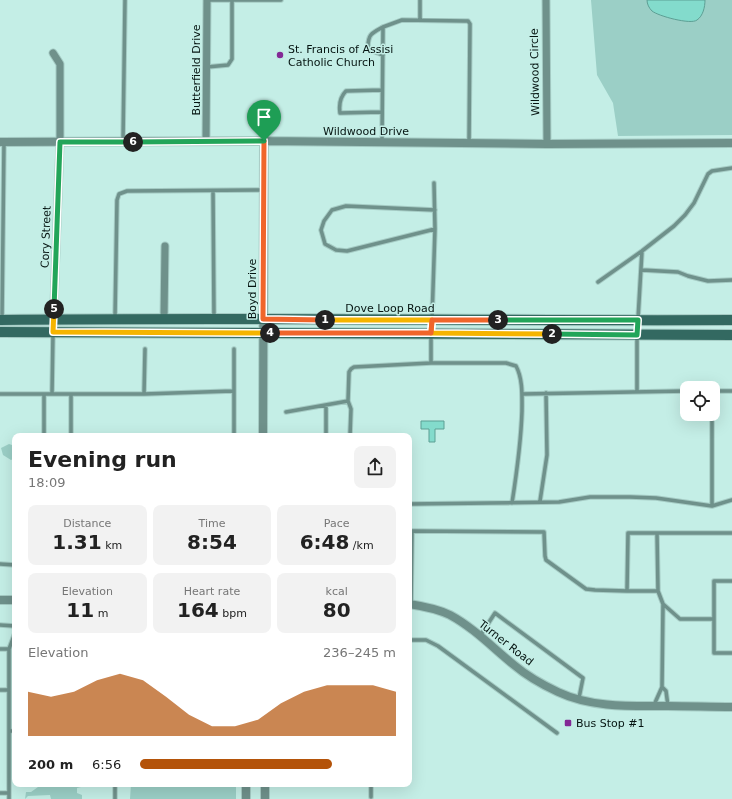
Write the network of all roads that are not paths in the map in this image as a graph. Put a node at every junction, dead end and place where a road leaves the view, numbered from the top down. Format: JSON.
{"nodes":[{"id":1,"x":125,"y":0,"type":"edge"},
{"id":2,"x":207,"y":0,"type":"edge"},
{"id":3,"x":232,"y":0,"type":"edge"},
{"id":4,"x":273,"y":0,"type":"edge"},
{"id":5,"x":281,"y":0,"type":"edge"},
{"id":6,"x":420,"y":0,"type":"edge"},
{"id":7,"x":546,"y":0,"type":"edge"},
{"id":8,"x":420,"y":20,"type":"junction"},
{"id":9,"x":383,"y":26,"type":"junction"},
{"id":10,"x":53,"y":53,"type":"dead end"},
{"id":11,"x":383,"y":55,"type":"junction"},
{"id":12,"x":206,"y":67,"type":"junction"},
{"id":13,"x":382,"y":90,"type":"junction"},
{"id":14,"x":382,"y":112,"type":"junction"},
{"id":15,"x":206,"y":141,"type":"junction"},
{"id":16,"x":264,"y":141,"type":"junction"},
{"id":17,"x":2,"y":142,"type":"edge"},
{"id":18,"x":60,"y":142,"type":"junction"},
{"id":19,"x":123,"y":142,"type":"junction"},
{"id":20,"x":382,"y":143,"type":"junction"},
{"id":21,"x":469,"y":143,"type":"junction"},
{"id":22,"x":732,"y":143,"type":"edge"},
{"id":23,"x":547,"y":144,"type":"junction"},
{"id":24,"x":732,"y":168,"type":"edge"},
{"id":25,"x":434,"y":183,"type":"dead end"},
{"id":26,"x":263,"y":190,"type":"junction"},
{"id":27,"x":214,"y":191,"type":"junction"},
{"id":28,"x":435,"y":210,"type":"junction"},
{"id":29,"x":435,"y":229,"type":"junction"},
{"id":30,"x":165,"y":246,"type":"dead end"},
{"id":31,"x":642,"y":251,"type":"junction"},
{"id":32,"x":642,"y":270,"type":"junction"},
{"id":33,"x":732,"y":280,"type":"edge"},
{"id":34,"x":598,"y":282,"type":"dead end"},
{"id":35,"x":214,"y":318,"type":"junction"},
{"id":36,"x":115,"y":319,"type":"junction"},
{"id":37,"x":164,"y":319,"type":"junction"},
{"id":38,"x":263,"y":319,"type":"junction"},
{"id":39,"x":1,"y":320,"type":"edge"},
{"id":40,"x":54,"y":320,"type":"junction"},
{"id":41,"x":432,"y":320,"type":"junction"},
{"id":42,"x":638,"y":320,"type":"junction"},
{"id":43,"x":732,"y":320,"type":"edge"},
{"id":44,"x":0,"y":332,"type":"edge"},
{"id":45,"x":53,"y":332,"type":"junction"},
{"id":46,"x":264,"y":333,"type":"junction"},
{"id":47,"x":431,"y":333,"type":"junction"},
{"id":48,"x":637,"y":335,"type":"junction"},
{"id":49,"x":732,"y":335,"type":"edge"},
{"id":50,"x":145,"y":349,"type":"dead end"},
{"id":51,"x":234,"y":349,"type":"dead end"},
{"id":52,"x":431,"y":363,"type":"junction"},
{"id":53,"x":233,"y":391,"type":"junction"},
{"id":54,"x":637,"y":391,"type":"junction"},
{"id":55,"x":680,"y":391,"type":"edge"},
{"id":56,"x":720,"y":391,"type":"edge"},
{"id":57,"x":732,"y":391,"type":"edge"},
{"id":58,"x":546,"y":393,"type":"junction"},
{"id":59,"x":0,"y":394,"type":"edge"},
{"id":60,"x":44,"y":394,"type":"junction"},
{"id":61,"x":52,"y":394,"type":"junction"},
{"id":62,"x":71,"y":394,"type":"junction"},
{"id":63,"x":144,"y":394,"type":"junction"},
{"id":64,"x":522,"y":394,"type":"junction"},
{"id":65,"x":348,"y":401,"type":"junction"},
{"id":66,"x":326,"y":405,"type":"junction"},
{"id":67,"x":286,"y":412,"type":"dead end"},
{"id":68,"x":712,"y":421,"type":"edge"},
{"id":69,"x":44,"y":433,"type":"edge"},
{"id":70,"x":71,"y":433,"type":"edge"},
{"id":71,"x":234,"y":433,"type":"edge"},
{"id":72,"x":263,"y":433,"type":"edge"},
{"id":73,"x":326,"y":433,"type":"edge"},
{"id":74,"x":350,"y":433,"type":"edge"},
{"id":75,"x":732,"y":500,"type":"edge"},
{"id":76,"x":540,"y":501,"type":"junction"},
{"id":77,"x":512,"y":503,"type":"junction"},
{"id":78,"x":412,"y":504,"type":"edge"},
{"id":79,"x":712,"y":506,"type":"junction"},
{"id":80,"x":412,"y":531,"type":"edge"},
{"id":81,"x":657,"y":533,"type":"junction"},
{"id":82,"x":732,"y":533,"type":"edge"},
{"id":83,"x":0,"y":564,"type":"edge"},
{"id":84,"x":12,"y":565,"type":"edge"},
{"id":85,"x":732,"y":581,"type":"edge"},
{"id":86,"x":627,"y":591,"type":"junction"},
{"id":87,"x":658,"y":591,"type":"junction"},
{"id":88,"x":0,"y":600,"type":"edge"},
{"id":89,"x":12,"y":600,"type":"edge"},
{"id":90,"x":412,"y":604,"type":"edge"},
{"id":91,"x":663,"y":604,"type":"junction"},
{"id":92,"x":713,"y":619,"type":"junction"},
{"id":93,"x":0,"y":626,"type":"edge"},
{"id":94,"x":12,"y":626,"type":"edge"},
{"id":95,"x":480,"y":636,"type":"junction"},
{"id":96,"x":412,"y":640,"type":"edge"},
{"id":97,"x":12,"y":641,"type":"edge"},
{"id":98,"x":0,"y":649,"type":"edge"},
{"id":99,"x":9,"y":649,"type":"junction"},
{"id":100,"x":732,"y":653,"type":"edge"},
{"id":101,"x":662,"y":687,"type":"junction"},
{"id":102,"x":0,"y":690,"type":"edge"},
{"id":103,"x":9,"y":690,"type":"junction"},
{"id":104,"x":579,"y":699,"type":"junction"},
{"id":105,"x":653,"y":706,"type":"junction"},
{"id":106,"x":668,"y":706,"type":"junction"},
{"id":107,"x":732,"y":707,"type":"edge"},
{"id":108,"x":9,"y":732,"type":"joint"},
{"id":109,"x":557,"y":733,"type":"dead end"},
{"id":110,"x":115,"y":787,"type":"edge"},
{"id":111,"x":246,"y":787,"type":"edge"},
{"id":112,"x":265,"y":787,"type":"edge"},
{"id":113,"x":371,"y":787,"type":"edge"},
{"id":114,"x":0,"y":793,"type":"edge"},
{"id":115,"x":9,"y":793,"type":"junction"},
{"id":116,"x":371,"y":797,"type":"dead end"},
{"id":117,"x":9,"y":799,"type":"edge"},
{"id":118,"x":115,"y":799,"type":"edge"},
{"id":119,"x":246,"y":799,"type":"edge"},
{"id":120,"x":265,"y":799,"type":"edge"}],
"edges":[{"from":1,"to":19,"type":"lane"},
{"from":2,"to":3,"type":"lane"},
{"from":2,"to":12,"type":"street","name":"Butterfield Drive"},
{"from":3,"to":4,"type":"lane"},
{"from":3,"to":12,"type":"lane"},
{"from":4,"to":5,"type":"lane"},
{"from":6,"to":8,"type":"lane"},
{"from":7,"to":23,"type":"street","name":"Wildwood Circle"},
{"from":8,"to":9,"type":"lane"},
{"from":8,"to":21,"type":"lane"},
{"from":9,"to":11,"type":"lane"},
{"from":9,"to":11,"type":"lane"},
{"from":10,"to":18,"type":"street","name":"Cory Street"},
{"from":11,"to":13,"type":"lane"},
{"from":12,"to":15,"type":"street","name":"Butterfield Drive"},
{"from":13,"to":14,"type":"lane"},
{"from":13,"to":14,"type":"lane"},
{"from":14,"to":20,"type":"lane"},
{"from":15,"to":16,"type":"street","name":"Wildwood Drive"},
{"from":15,"to":19,"type":"street","name":"Wildwood Drive"},
{"from":16,"to":20,"type":"street","name":"Wildwood Drive"},
{"from":16,"to":26,"type":"street","name":"Boyd Drive"},
{"from":17,"to":18,"type":"street","name":"Wildwood Drive"},
{"from":17,"to":39,"type":"lane"},
{"from":18,"to":19,"type":"street","name":"Wildwood Drive"},
{"from":18,"to":40,"type":"street","name":"Cory Street"},
{"from":20,"to":21,"type":"street","name":"Wildwood Drive"},
{"from":21,"to":23,"type":"street","name":"Wildwood Drive"},
{"from":22,"to":23,"type":"street","name":"Wildwood Drive"},
{"from":24,"to":31,"type":"lane"},
{"from":25,"to":28,"type":"lane"},
{"from":26,"to":27,"type":"lane"},
{"from":26,"to":38,"type":"street","name":"Boyd Drive"},
{"from":27,"to":35,"type":"lane"},
{"from":27,"to":36,"type":"lane"},
{"from":28,"to":29,"type":"lane"},
{"from":28,"to":29,"type":"lane"},
{"from":29,"to":41,"type":"lane"},
{"from":30,"to":37,"type":"street"},
{"from":31,"to":32,"type":"lane"},
{"from":31,"to":34,"type":"lane"},
{"from":32,"to":33,"type":"lane"},
{"from":32,"to":42,"type":"lane"},
{"from":35,"to":37,"type":"main road","name":"Dove Loop Road"},
{"from":35,"to":38,"type":"main road","name":"Dove Loop Road"},
{"from":36,"to":37,"type":"main road","name":"Dove Loop Road"},
{"from":36,"to":40,"type":"main road","name":"Dove Loop Road"},
{"from":38,"to":41,"type":"main road","name":"Dove Loop Road"},
{"from":38,"to":46,"type":"street","name":"Boyd Drive"},
{"from":39,"to":40,"type":"main road","name":"Dove Loop Road"},
{"from":40,"to":45,"type":"street","name":"Cory Street"},
{"from":41,"to":42,"type":"main road","name":"Dove Loop Road"},
{"from":41,"to":47,"type":"main road"},
{"from":42,"to":43,"type":"main road","name":"Dove Loop Road"},
{"from":42,"to":48,"type":"main road"},
{"from":44,"to":45,"type":"main road"},
{"from":45,"to":46,"type":"main road"},
{"from":45,"to":61,"type":"lane"},
{"from":46,"to":47,"type":"main road"},
{"from":46,"to":72,"type":"street","name":"Boyd Drive"},
{"from":47,"to":48,"type":"main road"},
{"from":47,"to":52,"type":"lane"},
{"from":48,"to":49,"type":"main road"},
{"from":48,"to":54,"type":"lane"},
{"from":50,"to":63,"type":"lane"},
{"from":51,"to":53,"type":"lane"},
{"from":52,"to":64,"type":"lane"},
{"from":52,"to":65,"type":"lane"},
{"from":53,"to":63,"type":"lane"},
{"from":53,"to":71,"type":"lane"},
{"from":54,"to":55,"type":"lane"},
{"from":54,"to":58,"type":"lane"},
{"from":56,"to":57,"type":"lane"},
{"from":58,"to":64,"type":"lane"},
{"from":58,"to":76,"type":"lane"},
{"from":59,"to":60,"type":"lane"},
{"from":60,"to":61,"type":"lane"},
{"from":60,"to":69,"type":"lane"},
{"from":61,"to":62,"type":"lane"},
{"from":62,"to":63,"type":"lane"},
{"from":62,"to":70,"type":"lane"},
{"from":64,"to":77,"type":"lane"},
{"from":65,"to":66,"type":"lane"},
{"from":65,"to":74,"type":"lane"},
{"from":66,"to":67,"type":"lane"},
{"from":66,"to":73,"type":"lane"},
{"from":68,"to":79,"type":"lane"},
{"from":75,"to":79,"type":"lane"},
{"from":76,"to":77,"type":"lane"},
{"from":76,"to":79,"type":"lane"},
{"from":77,"to":78,"type":"lane"},
{"from":80,"to":86,"type":"lane"},
{"from":81,"to":82,"type":"lane"},
{"from":81,"to":86,"type":"lane"},
{"from":81,"to":87,"type":"lane"},
{"from":83,"to":84,"type":"lane"},
{"from":85,"to":92,"type":"lane"},
{"from":86,"to":87,"type":"lane"},
{"from":87,"to":91,"type":"lane"},
{"from":88,"to":89,"type":"street"},
{"from":90,"to":95,"type":"street","name":"Turner Road"},
{"from":91,"to":92,"type":"lane"},
{"from":91,"to":101,"type":"lane"},
{"from":92,"to":100,"type":"lane"},
{"from":93,"to":94,"type":"lane"},
{"from":95,"to":104,"type":"street","name":"Turner Road"},
{"from":95,"to":104,"type":"lane"},
{"from":96,"to":109,"type":"lane"},
{"from":97,"to":99,"type":"lane"},
{"from":98,"to":99,"type":"lane"},
{"from":99,"to":103,"type":"lane"},
{"from":101,"to":105,"type":"lane"},
{"from":101,"to":106,"type":"lane"},
{"from":102,"to":103,"type":"lane"},
{"from":103,"to":108,"type":"lane"},
{"from":104,"to":105,"type":"street","name":"Turner Road"},
{"from":105,"to":106,"type":"street","name":"Turner Road"},
{"from":106,"to":107,"type":"street","name":"Turner Road"},
{"from":108,"to":115,"type":"lane"},
{"from":110,"to":118,"type":"lane"},
{"from":111,"to":119,"type":"street"},
{"from":112,"to":120,"type":"street"},
{"from":113,"to":116,"type":"lane"},
{"from":114,"to":115,"type":"lane"},
{"from":115,"to":117,"type":"lane"}]}
